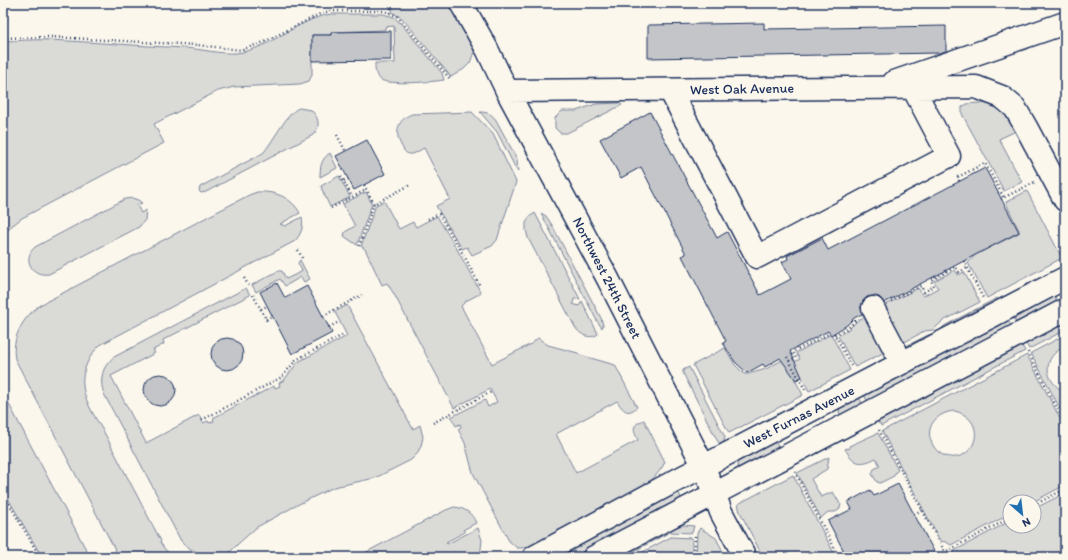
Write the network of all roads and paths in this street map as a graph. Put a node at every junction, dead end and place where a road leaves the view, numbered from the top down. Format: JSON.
{"nodes":[{"id":1,"x":392,"y":3,"type":"edge"},
{"id":2,"x":461,"y":3,"type":"edge"},
{"id":3,"x":390,"y":13,"type":"junction"},
{"id":4,"x":1065,"y":23,"type":"edge"},
{"id":5,"x":3,"y":38,"type":"edge"},
{"id":6,"x":450,"y":79,"type":"dead end"},
{"id":7,"x":878,"y":88,"type":"junction"},
{"id":8,"x":913,"y":88,"type":"junction"},
{"id":9,"x":670,"y":90,"type":"junction"},
{"id":10,"x":508,"y":91,"type":"junction"},
{"id":11,"x":337,"y":135,"type":"dead end"},
{"id":12,"x":346,"y":152,"type":"dead end"},
{"id":13,"x":340,"y":176,"type":"dead end"},
{"id":14,"x":348,"y":179,"type":"dead end"},
{"id":15,"x":344,"y":181,"type":"junction"},
{"id":16,"x":960,"y":181,"type":"dead end"},
{"id":17,"x":364,"y":185,"type":"dead end"},
{"id":18,"x":410,"y":185,"type":"dead end"},
{"id":19,"x":1029,"y":185,"type":"dead end"},
{"id":20,"x":366,"y":190,"type":"junction"},
{"id":21,"x":352,"y":197,"type":"junction"},
{"id":22,"x":1065,"y":200,"type":"edge"},
{"id":23,"x":374,"y":204,"type":"junction"},
{"id":24,"x":331,"y":208,"type":"dead end"},
{"id":25,"x":428,"y":219,"type":"dead end"},
{"id":26,"x":359,"y":246,"type":"dead end"},
{"id":27,"x":298,"y":250,"type":"dead end"},
{"id":28,"x":302,"y":258,"type":"dead end"},
{"id":29,"x":964,"y":261,"type":"dead end"},
{"id":30,"x":967,"y":268,"type":"junction"},
{"id":31,"x":244,"y":278,"type":"dead end"},
{"id":32,"x":1065,"y":278,"type":"edge"},
{"id":33,"x":249,"y":286,"type":"dead end"},
{"id":34,"x":480,"y":286,"type":"dead end"},
{"id":35,"x":254,"y":295,"type":"dead end"},
{"id":36,"x":362,"y":295,"type":"dead end"},
{"id":37,"x":985,"y":302,"type":"dead end"},
{"id":38,"x":267,"y":306,"type":"dead end"},
{"id":39,"x":261,"y":309,"type":"junction"},
{"id":40,"x":874,"y":309,"type":"junction"},
{"id":41,"x":1065,"y":310,"type":"edge"},
{"id":42,"x":272,"y":316,"type":"dead end"},
{"id":43,"x":323,"y":316,"type":"dead end"},
{"id":44,"x":337,"y":323,"type":"dead end"},
{"id":45,"x":329,"y":327,"type":"dead end"},
{"id":46,"x":830,"y":333,"type":"dead end"},
{"id":47,"x":343,"y":335,"type":"dead end"},
{"id":48,"x":1028,"y":352,"type":"dead end"},
{"id":49,"x":787,"y":357,"type":"dead end"},
{"id":50,"x":789,"y":361,"type":"junction"},
{"id":51,"x":902,"y":363,"type":"junction"},
{"id":52,"x":854,"y":371,"type":"dead end"},
{"id":53,"x":491,"y":392,"type":"dead end"},
{"id":54,"x":812,"y":402,"type":"junction"},
{"id":55,"x":202,"y":420,"type":"dead end"},
{"id":56,"x":1065,"y":422,"type":"edge"},
{"id":57,"x":433,"y":423,"type":"dead end"},
{"id":58,"x":879,"y":430,"type":"dead end"},
{"id":59,"x":829,"y":434,"type":"junction"},
{"id":60,"x":704,"y":466,"type":"junction"},
{"id":61,"x":794,"y":472,"type":"dead end"},
{"id":62,"x":1065,"y":489,"type":"edge"},
{"id":63,"x":3,"y":493,"type":"edge"},
{"id":64,"x":714,"y":494,"type":"junction"},
{"id":65,"x":1042,"y":501,"type":"edge"},
{"id":66,"x":922,"y":510,"type":"junction"},
{"id":67,"x":914,"y":514,"type":"dead end"},
{"id":68,"x":1002,"y":522,"type":"edge"},
{"id":69,"x":695,"y":536,"type":"dead end"},
{"id":70,"x":844,"y":552,"type":"dead end"},
{"id":71,"x":945,"y":552,"type":"junction"},
{"id":72,"x":839,"y":556,"type":"edge"},
{"id":73,"x":40,"y":557,"type":"edge"},
{"id":74,"x":534,"y":557,"type":"edge"},
{"id":75,"x":594,"y":557,"type":"edge"},
{"id":76,"x":694,"y":557,"type":"edge"},
{"id":77,"x":745,"y":557,"type":"edge"},
{"id":78,"x":947,"y":557,"type":"edge"}],
"edges":[{"from":1,"to":3,"type":"path"},
{"from":2,"to":10,"type":"lane","name":"Northwest 24th Street"},
{"from":3,"to":5,"type":"path"},
{"from":3,"to":6,"type":"path"},
{"from":4,"to":7,"type":"lane"},
{"from":7,"to":8,"type":"lane","name":"West Oak Avenue"},
{"from":7,"to":9,"type":"lane","name":"West Oak Avenue"},
{"from":8,"to":9,"type":"lane"},
{"from":8,"to":22,"type":"lane","name":"West Oak Avenue"},
{"from":9,"to":10,"type":"lane","name":"West Oak Avenue"},
{"from":10,"to":60,"type":"lane","name":"Northwest 24th Street"},
{"from":11,"to":12,"type":"path"},
{"from":13,"to":15,"type":"path"},
{"from":14,"to":15,"type":"path"},
{"from":15,"to":21,"type":"path"},
{"from":16,"to":19,"type":"path"},
{"from":17,"to":20,"type":"path"},
{"from":18,"to":23,"type":"path"},
{"from":20,"to":21,"type":"path"},
{"from":20,"to":23,"type":"path"},
{"from":21,"to":24,"type":"path"},
{"from":23,"to":26,"type":"path"},
{"from":25,"to":34,"type":"path"},
{"from":27,"to":28,"type":"path"},
{"from":29,"to":30,"type":"path"},
{"from":30,"to":37,"type":"path"},
{"from":30,"to":40,"type":"path"},
{"from":31,"to":33,"type":"path"},
{"from":32,"to":51,"type":"lane","name":"West Furnas Avenue"},
{"from":35,"to":39,"type":"path"},
{"from":36,"to":43,"type":"path"},
{"from":38,"to":39,"type":"path"},
{"from":39,"to":42,"type":"path"},
{"from":40,"to":51,"type":"lane"},
{"from":40,"to":52,"type":"path"},
{"from":41,"to":59,"type":"lane","name":"West Furnas Avenue"},
{"from":44,"to":45,"type":"path"},
{"from":46,"to":50,"type":"path"},
{"from":47,"to":55,"type":"path"},
{"from":48,"to":56,"type":"path"},
{"from":49,"to":50,"type":"path"},
{"from":50,"to":54,"type":"path"},
{"from":51,"to":54,"type":"lane","name":"West Furnas Avenue"},
{"from":53,"to":57,"type":"path"},
{"from":54,"to":59,"type":"lane"},
{"from":54,"to":60,"type":"lane","name":"West Furnas Avenue"},
{"from":58,"to":66,"type":"path"},
{"from":59,"to":64,"type":"lane","name":"West Furnas Avenue"},
{"from":60,"to":64,"type":"lane","name":"Northwest 24th Street"},
{"from":60,"to":74,"type":"lane","name":"West Furnas Avenue"},
{"from":61,"to":72,"type":"path"},
{"from":62,"to":65,"type":"path"},
{"from":63,"to":73,"type":"path"},
{"from":64,"to":75,"type":"lane","name":"West Furnas Avenue"},
{"from":64,"to":77,"type":"lane","name":"Northwest 24th Street"},
{"from":66,"to":67,"type":"path"},
{"from":66,"to":71,"type":"path"},
{"from":68,"to":71,"type":"path"},
{"from":69,"to":76,"type":"path"},
{"from":70,"to":72,"type":"path"},
{"from":71,"to":78,"type":"path"}]}
